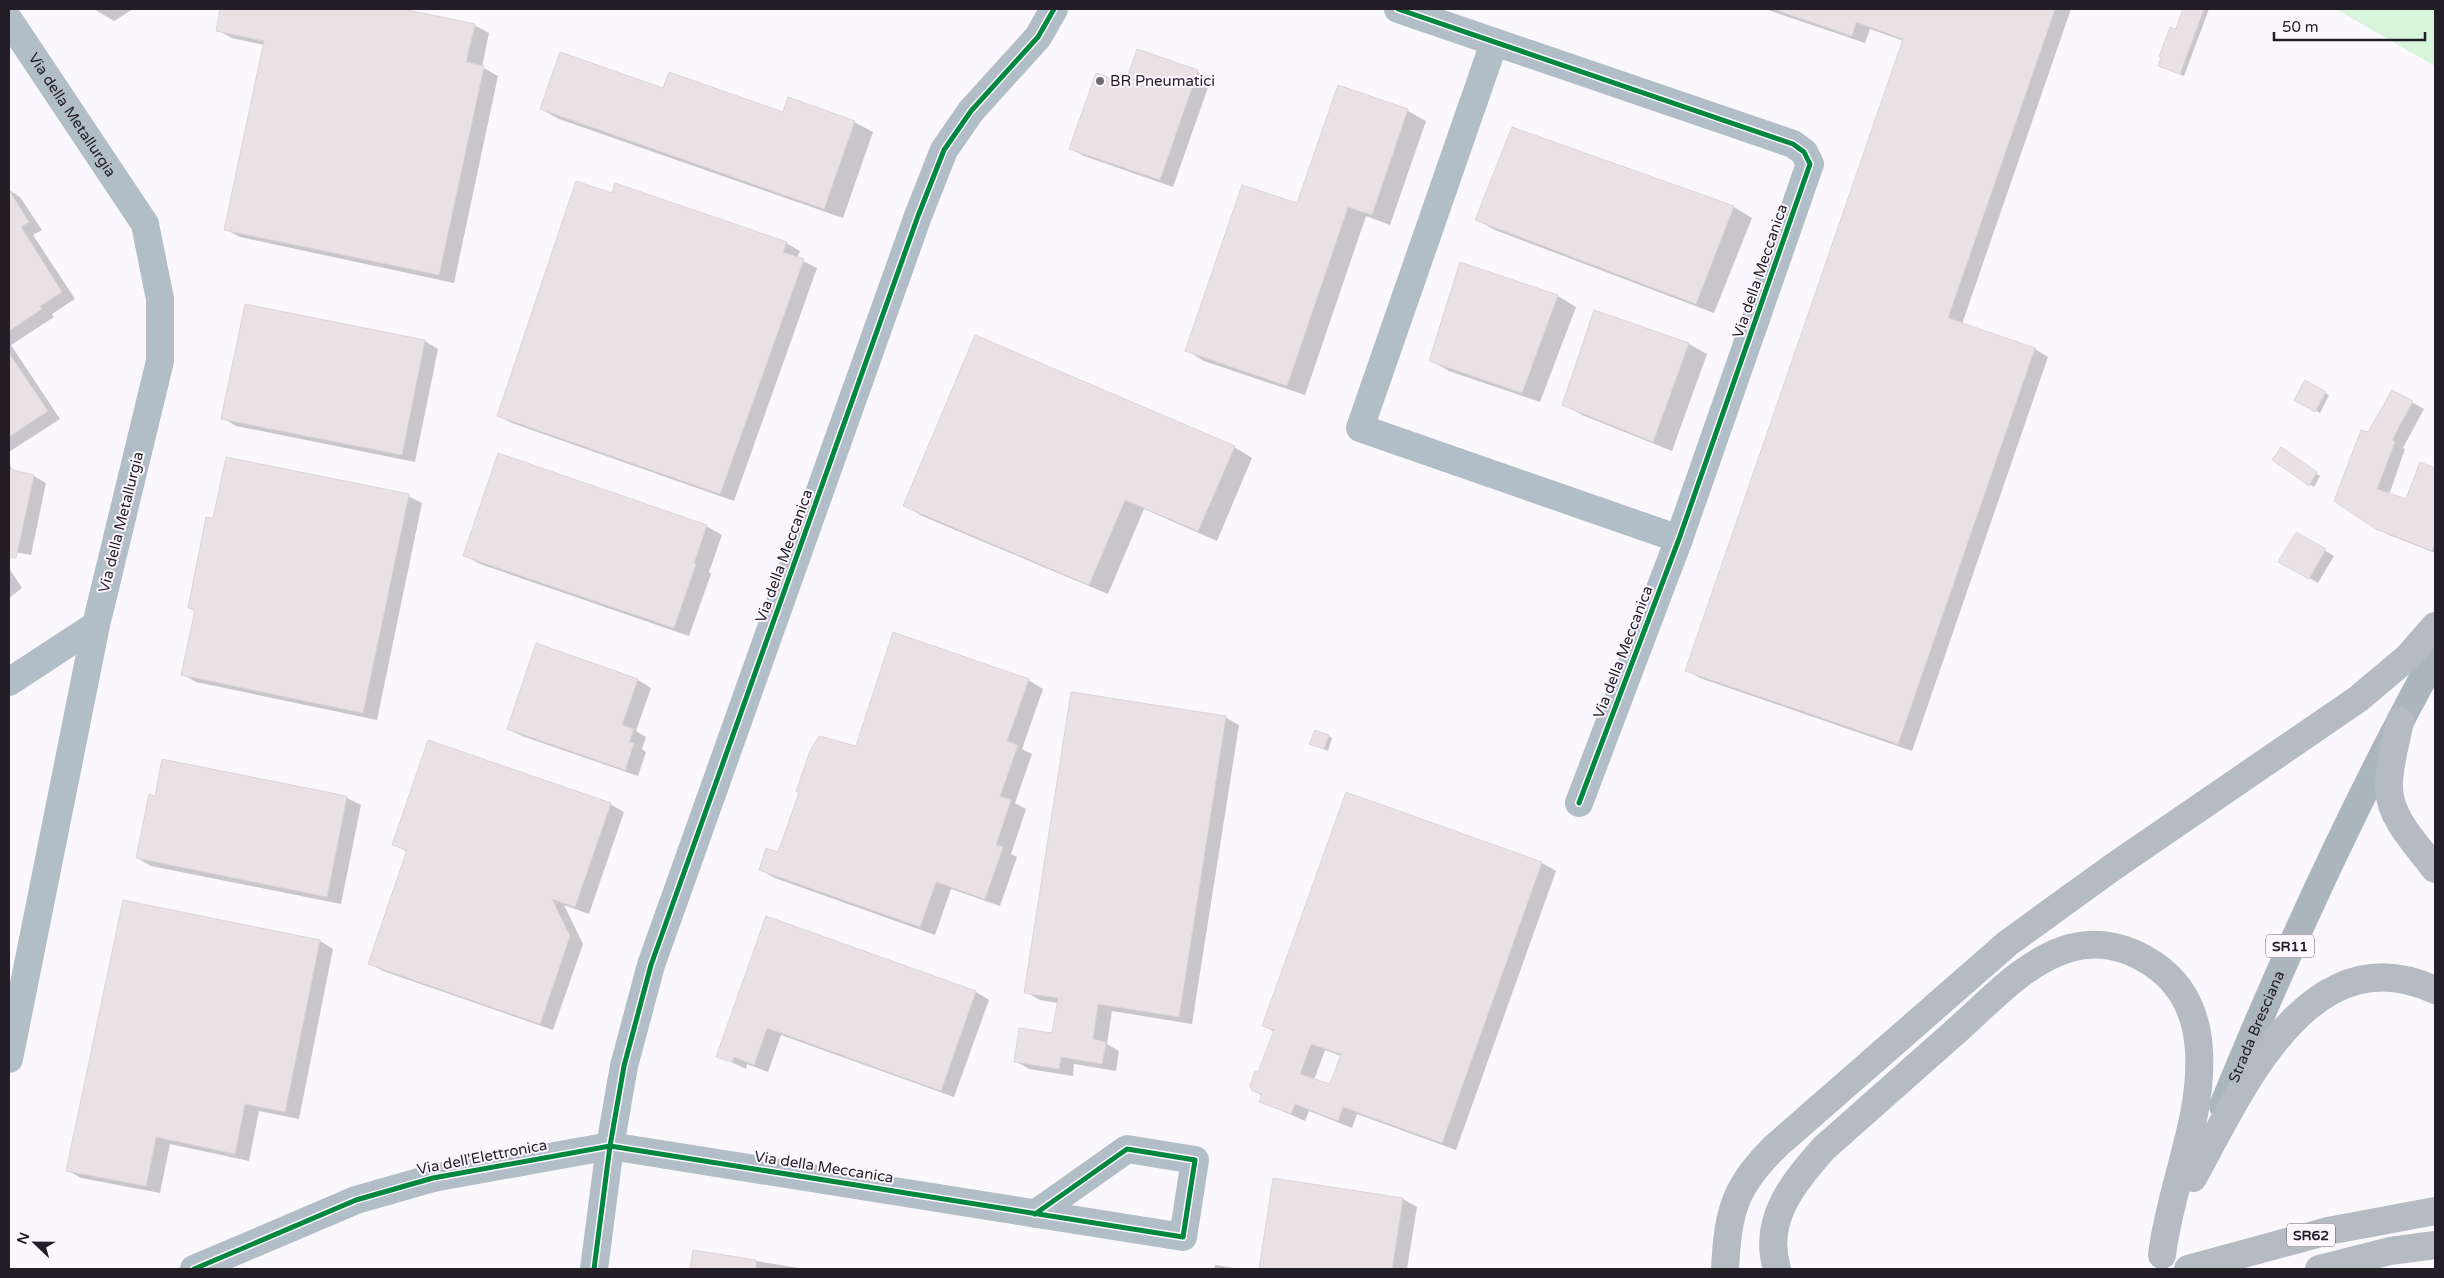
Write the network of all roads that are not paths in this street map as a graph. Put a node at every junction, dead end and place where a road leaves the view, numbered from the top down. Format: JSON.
{"nodes":[{"id":1,"x":1054,"y":9,"type":"edge"},
{"id":2,"x":1398,"y":9,"type":"edge"},
{"id":3,"x":9,"y":20,"type":"edge"},
{"id":4,"x":1494,"y":43,"type":"junction"},
{"id":5,"x":1679,"y":538,"type":"junction"},
{"id":6,"x":96,"y":625,"type":"junction"},
{"id":7,"x":2435,"y":626,"type":"edge"},
{"id":8,"x":2435,"y":656,"type":"edge"},
{"id":9,"x":9,"y":682,"type":"edge"},
{"id":10,"x":2400,"y":721,"type":"junction"},
{"id":11,"x":1579,"y":803,"type":"dead end"},
{"id":12,"x":2435,"y":869,"type":"edge"},
{"id":13,"x":2435,"y":990,"type":"edge"},
{"id":14,"x":9,"y":1059,"type":"edge"},
{"id":15,"x":610,"y":1146,"type":"junction"},
{"id":16,"x":2188,"y":1169,"type":"junction"},
{"id":17,"x":2435,"y":1191,"type":"edge"},
{"id":18,"x":2435,"y":1211,"type":"edge"},
{"id":19,"x":1035,"y":1214,"type":"junction"},
{"id":20,"x":2435,"y":1245,"type":"edge"},
{"id":21,"x":2249,"y":1252,"type":"junction"},
{"id":22,"x":2159,"y":1262,"type":"edge"},
{"id":23,"x":2435,"y":1264,"type":"edge"},
{"id":24,"x":194,"y":1269,"type":"edge"},
{"id":25,"x":594,"y":1269,"type":"edge"},
{"id":26,"x":1725,"y":1269,"type":"edge"},
{"id":27,"x":1777,"y":1269,"type":"edge"},
{"id":28,"x":2188,"y":1269,"type":"edge"},
{"id":29,"x":2319,"y":1269,"type":"edge"},
{"id":30,"x":2354,"y":1269,"type":"edge"}],
"edges":[{"from":1,"to":15,"type":"street","name":"Via della Meccanica"},
{"from":2,"to":4,"type":"street","name":"Via della Meccanica"},
{"from":3,"to":6,"type":"street","name":"Via della Metallurgia"},
{"from":4,"to":5,"type":"street","name":"Via della Meccanica"},
{"from":4,"to":5,"type":"street"},
{"from":5,"to":11,"type":"street","name":"Via della Meccanica"},
{"from":6,"to":9,"type":"street"},
{"from":6,"to":14,"type":"street","name":"Via della Metallurgia"},
{"from":7,"to":26,"type":"highway"},
{"from":8,"to":10,"type":"main road","name":"Strada Bresciana","number":"SR11"},
{"from":10,"to":12,"type":"highway"},
{"from":10,"to":16,"type":"main road","name":"Strada Bresciana","number":"SR11"},
{"from":13,"to":16,"type":"highway"},
{"from":15,"to":19,"type":"street","name":"Via della Meccanica"},
{"from":15,"to":24,"type":"street","name":"Via dell'Elettronica"},
{"from":15,"to":25,"type":"street","name":"Via della Meccanica"},
{"from":16,"to":22,"type":"main road","name":"Strada Bresciana","number":"SR11"},
{"from":16,"to":27,"type":"highway"},
{"from":17,"to":21,"type":"highway"},
{"from":18,"to":21,"type":"highway","number":"SR62"},
{"from":19,"to":19,"type":"street","name":"Via della Meccanica"},
{"from":20,"to":29,"type":"highway","number":"SR62"},
{"from":21,"to":28,"type":"highway","number":"SR62"},
{"from":23,"to":30,"type":"highway"}]}
